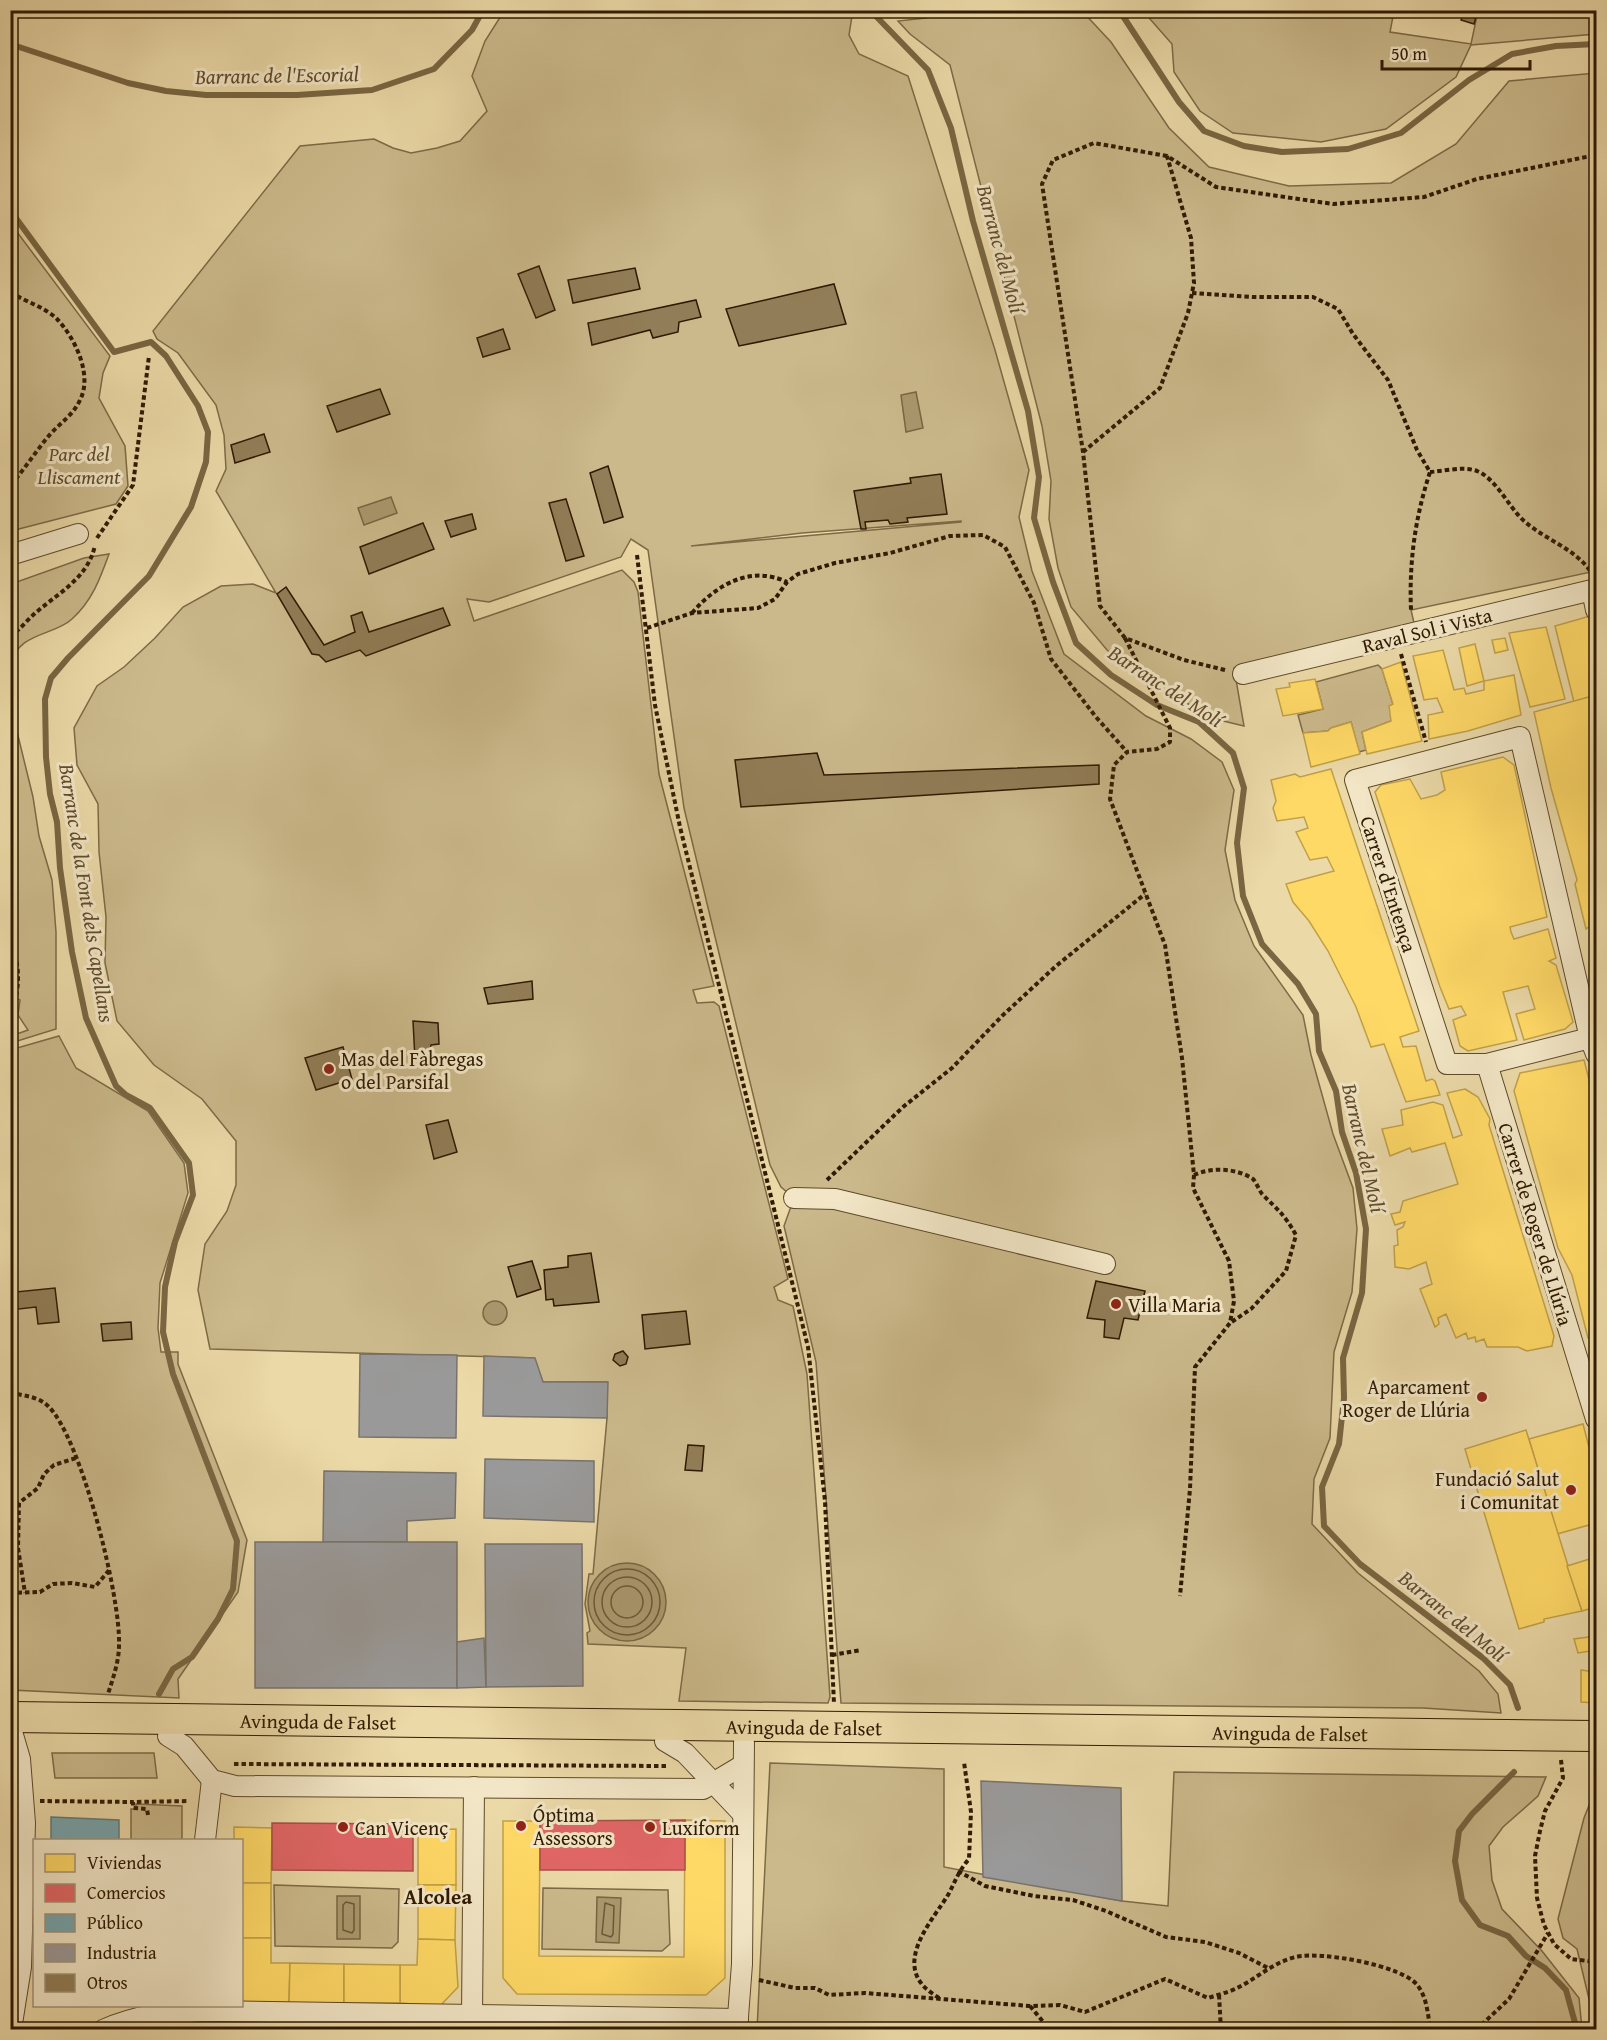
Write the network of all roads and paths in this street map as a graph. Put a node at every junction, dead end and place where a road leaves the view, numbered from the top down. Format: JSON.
{"nodes":[{"id":1,"x":1596,"y":155,"type":"edge"},
{"id":2,"x":1167,"y":156,"type":"junction"},
{"id":3,"x":1192,"y":293,"type":"junction"},
{"id":4,"x":10,"y":298,"type":"edge"},
{"id":5,"x":149,"y":356,"type":"dead end"},
{"id":6,"x":1083,"y":452,"type":"junction"},
{"id":7,"x":1430,"y":472,"type":"junction"},
{"id":8,"x":10,"y":486,"type":"edge"},
{"id":9,"x":78,"y":534,"type":"dead end"},
{"id":10,"x":10,"y":555,"type":"edge"},
{"id":11,"x":637,"y":555,"type":"dead end"},
{"id":12,"x":1591,"y":572,"type":"dead end"},
{"id":13,"x":788,"y":582,"type":"junction"},
{"id":14,"x":1411,"y":610,"type":"dead end"},
{"id":15,"x":1596,"y":610,"type":"edge"},
{"id":16,"x":692,"y":613,"type":"junction"},
{"id":17,"x":647,"y":628,"type":"junction"},
{"id":18,"x":10,"y":637,"type":"edge"},
{"id":19,"x":1125,"y":638,"type":"junction"},
{"id":20,"x":1400,"y":650,"type":"dead end"},
{"id":21,"x":1243,"y":674,"type":"joint"},
{"id":22,"x":10,"y":742,"type":"edge"},
{"id":23,"x":1127,"y":752,"type":"junction"},
{"id":24,"x":1431,"y":759,"type":"junction"},
{"id":25,"x":10,"y":805,"type":"edge"},
{"id":26,"x":1145,"y":894,"type":"junction"},
{"id":27,"x":10,"y":940,"type":"edge"},
{"id":28,"x":16,"y":997,"type":"dead end"},
{"id":29,"x":1593,"y":1046,"type":"edge"},
{"id":30,"x":1486,"y":1065,"type":"junction"},
{"id":31,"x":1194,"y":1175,"type":"junction"},
{"id":32,"x":801,"y":1198,"type":"joint"},
{"id":33,"x":1105,"y":1264,"type":"dead end"},
{"id":34,"x":1230,"y":1323,"type":"junction"},
{"id":35,"x":1592,"y":1385,"type":"edge"},
{"id":36,"x":10,"y":1392,"type":"edge"},
{"id":37,"x":1596,"y":1419,"type":"edge"},
{"id":38,"x":76,"y":1458,"type":"junction"},
{"id":39,"x":19,"y":1503,"type":"junction"},
{"id":40,"x":10,"y":1510,"type":"edge"},
{"id":41,"x":110,"y":1569,"type":"junction"},
{"id":42,"x":10,"y":1593,"type":"edge"},
{"id":43,"x":25,"y":1593,"type":"junction"},
{"id":44,"x":1180,"y":1596,"type":"dead end"},
{"id":45,"x":861,"y":1650,"type":"dead end"},
{"id":46,"x":832,"y":1655,"type":"junction"},
{"id":47,"x":108,"y":1695,"type":"dead end"},
{"id":48,"x":835,"y":1726,"type":"junction"},
{"id":49,"x":11,"y":1729,"type":"edge"},
{"id":50,"x":168,"y":1736,"type":"junction"},
{"id":51,"x":1596,"y":1736,"type":"edge"},
{"id":52,"x":668,"y":1753,"type":"junction"},
{"id":53,"x":1560,"y":1753,"type":"junction"},
{"id":54,"x":1596,"y":1753,"type":"edge"},
{"id":55,"x":744,"y":1754,"type":"junction"},
{"id":56,"x":964,"y":1762,"type":"dead end"},
{"id":57,"x":225,"y":1763,"type":"dead end"},
{"id":58,"x":212,"y":1780,"type":"junction"},
{"id":59,"x":714,"y":1783,"type":"junction"},
{"id":60,"x":474,"y":1787,"type":"junction"},
{"id":61,"x":36,"y":1801,"type":"dead end"},
{"id":62,"x":189,"y":1801,"type":"dead end"},
{"id":63,"x":133,"y":1802,"type":"junction"},
{"id":64,"x":743,"y":1814,"type":"junction"},
{"id":65,"x":148,"y":1815,"type":"dead end"},
{"id":66,"x":205,"y":1839,"type":"edge"},
{"id":67,"x":958,"y":1871,"type":"junction"},
{"id":68,"x":1548,"y":1933,"type":"junction"},
{"id":69,"x":1596,"y":1962,"type":"edge"},
{"id":70,"x":1269,"y":1968,"type":"junction"},
{"id":71,"x":741,"y":1978,"type":"junction"},
{"id":72,"x":1219,"y":1995,"type":"junction"},
{"id":73,"x":939,"y":1999,"type":"junction"},
{"id":74,"x":1030,"y":2006,"type":"junction"},
{"id":75,"x":203,"y":2008,"type":"edge"},
{"id":76,"x":472,"y":2016,"type":"junction"},
{"id":77,"x":737,"y":2024,"type":"edge"},
{"id":78,"x":11,"y":2030,"type":"edge"},
{"id":79,"x":103,"y":2030,"type":"edge"},
{"id":80,"x":1050,"y":2030,"type":"edge"},
{"id":81,"x":1221,"y":2030,"type":"edge"},
{"id":82,"x":1431,"y":2030,"type":"edge"},
{"id":83,"x":1476,"y":2030,"type":"edge"}],
"edges":[{"from":1,"to":2,"type":"path"},
{"from":2,"to":3,"type":"path"},
{"from":2,"to":6,"type":"path"},
{"from":3,"to":6,"type":"path"},
{"from":3,"to":7,"type":"path"},
{"from":4,"to":8,"type":"path"},
{"from":5,"to":18,"type":"path"},
{"from":6,"to":19,"type":"path"},
{"from":7,"to":12,"type":"path"},
{"from":7,"to":14,"type":"path"},
{"from":9,"to":10,"type":"street"},
{"from":11,"to":17,"type":"path"},
{"from":13,"to":16,"type":"path"},
{"from":13,"to":16,"type":"path"},
{"from":13,"to":23,"type":"path"},
{"from":15,"to":21,"type":"street","name":"Raval Sol i Vista"},
{"from":16,"to":17,"type":"path"},
{"from":17,"to":46,"type":"path"},
{"from":19,"to":21,"type":"path"},
{"from":19,"to":23,"type":"path"},
{"from":20,"to":24,"type":"path"},
{"from":22,"to":25,"type":"path"},
{"from":23,"to":26,"type":"path"},
{"from":24,"to":29,"type":"street"},
{"from":24,"to":30,"type":"street","name":"Carrer d'Entença"},
{"from":26,"to":31,"type":"path"},
{"from":26,"to":32,"type":"path"},
{"from":27,"to":28,"type":"path"},
{"from":29,"to":30,"type":"street"},
{"from":30,"to":35,"type":"street","name":"Carrer de Roger de Llúria"},
{"from":31,"to":34,"type":"path"},
{"from":31,"to":34,"type":"path"},
{"from":32,"to":33,"type":"street"},
{"from":34,"to":44,"type":"path"},
{"from":35,"to":37,"type":"street","name":"Carrer de Roger de Llúria"},
{"from":36,"to":38,"type":"path"},
{"from":38,"to":39,"type":"path"},
{"from":38,"to":41,"type":"path"},
{"from":39,"to":40,"type":"path"},
{"from":39,"to":43,"type":"path"},
{"from":41,"to":43,"type":"path"},
{"from":41,"to":47,"type":"path"},
{"from":42,"to":43,"type":"path"},
{"from":45,"to":46,"type":"path"},
{"from":46,"to":48,"type":"path"},
{"from":48,"to":49,"type":"main road","name":"Avinguda de Falset"},
{"from":48,"to":51,"type":"main road","name":"Avinguda de Falset"},
{"from":49,"to":50,"type":"main road","name":"Avinguda de Falset"},
{"from":49,"to":78,"type":"street"},
{"from":50,"to":52,"type":"main road","name":"Avinguda de Falset"},
{"from":50,"to":58,"type":"street"},
{"from":52,"to":55,"type":"main road","name":"Avinguda de Falset"},
{"from":52,"to":57,"type":"path"},
{"from":52,"to":59,"type":"street"},
{"from":53,"to":54,"type":"main road","name":"Avinguda de Falset"},
{"from":53,"to":55,"type":"main road","name":"Avinguda de Falset"},
{"from":53,"to":68,"type":"path"},
{"from":55,"to":59,"type":"street","name":"Avinguda de Falset"},
{"from":55,"to":64,"type":"street"},
{"from":56,"to":67,"type":"path"},
{"from":58,"to":60,"type":"street","name":"Avinguda de Falset"},
{"from":58,"to":66,"type":"street"},
{"from":59,"to":60,"type":"street","name":"Avinguda de Falset"},
{"from":59,"to":64,"type":"street"},
{"from":60,"to":76,"type":"street"},
{"from":61,"to":63,"type":"path"},
{"from":62,"to":63,"type":"path"},
{"from":63,"to":65,"type":"path"},
{"from":64,"to":71,"type":"street"},
{"from":67,"to":70,"type":"path"},
{"from":67,"to":73,"type":"path"},
{"from":68,"to":69,"type":"path"},
{"from":68,"to":83,"type":"path"},
{"from":70,"to":72,"type":"path"},
{"from":70,"to":82,"type":"path"},
{"from":71,"to":73,"type":"path"},
{"from":71,"to":77,"type":"street"},
{"from":72,"to":74,"type":"path"},
{"from":72,"to":81,"type":"path"},
{"from":73,"to":74,"type":"path"},
{"from":74,"to":80,"type":"path"},
{"from":75,"to":76,"type":"street"},
{"from":75,"to":79,"type":"street"},
{"from":76,"to":77,"type":"street"}]}
